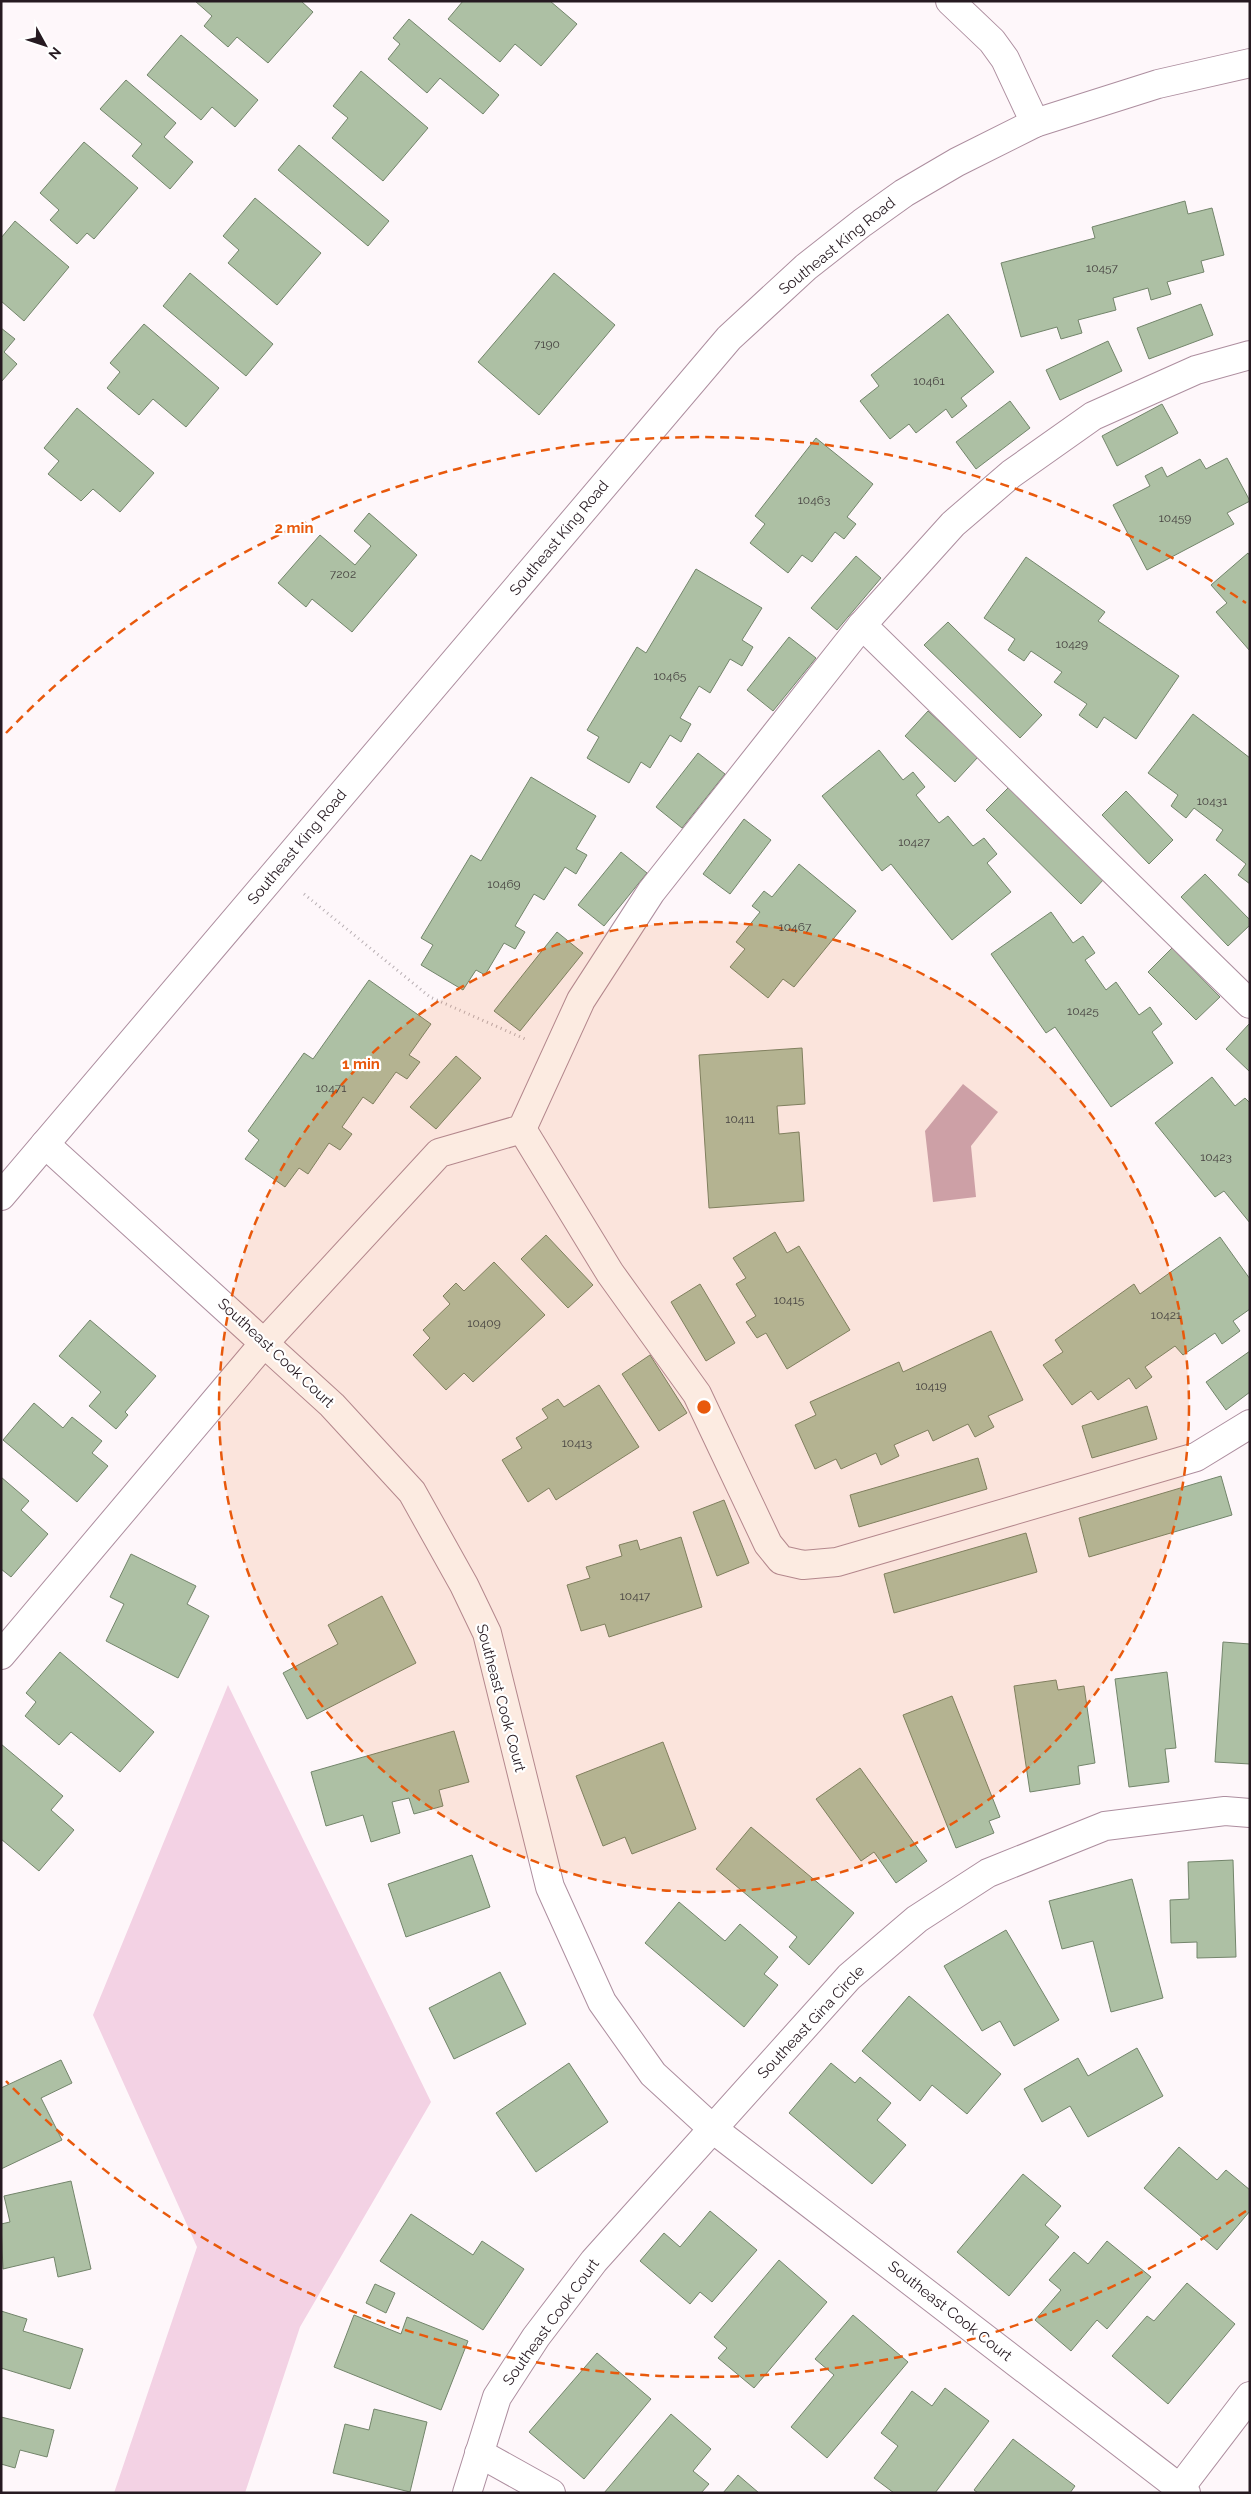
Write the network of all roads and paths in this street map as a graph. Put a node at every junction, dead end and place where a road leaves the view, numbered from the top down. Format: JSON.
{"nodes":[{"id":1,"x":950,"y":1,"type":"edge"},
{"id":2,"x":1250,"y":63,"type":"edge"},
{"id":3,"x":1035,"y":123,"type":"junction"},
{"id":4,"x":1250,"y":355,"type":"edge"},
{"id":5,"x":862,"y":625,"type":"junction"},
{"id":6,"x":277,"y":871,"type":"junction"},
{"id":7,"x":1250,"y":1004,"type":"edge"},
{"id":8,"x":557,"y":1052,"type":"junction"},
{"id":9,"x":522,"y":1129,"type":"junction"},
{"id":10,"x":45,"y":1144,"type":"junction"},
{"id":11,"x":1,"y":1196,"type":"edge"},
{"id":12,"x":265,"y":1342,"type":"junction"},
{"id":13,"x":1250,"y":1424,"type":"edge"},
{"id":14,"x":1,"y":1655,"type":"edge"},
{"id":15,"x":1250,"y":1812,"type":"edge"},
{"id":16,"x":713,"y":2129,"type":"junction"},
{"id":17,"x":1250,"y":2396,"type":"edge"},
{"id":18,"x":479,"y":2453,"type":"junction"},
{"id":19,"x":1180,"y":2491,"type":"edge"},
{"id":20,"x":467,"y":2493,"type":"edge"},
{"id":21,"x":551,"y":2493,"type":"edge"}],
"edges":[{"from":1,"to":3,"type":"street"},
{"from":2,"to":3,"type":"street","name":"Southeast King Road"},
{"from":3,"to":6,"type":"street","name":"Southeast King Road"},
{"from":4,"to":5,"type":"street"},
{"from":5,"to":7,"type":"street"},
{"from":5,"to":8,"type":"street"},
{"from":6,"to":8,"type":"path"},
{"from":6,"to":10,"type":"street","name":"Southeast King Road"},
{"from":8,"to":9,"type":"street"},
{"from":9,"to":12,"type":"street"},
{"from":9,"to":13,"type":"street"},
{"from":10,"to":11,"type":"street","name":"Southeast King Road"},
{"from":10,"to":12,"type":"street","name":"Southeast Cook Court"},
{"from":12,"to":14,"type":"street"},
{"from":12,"to":16,"type":"street","name":"Southeast Cook Court"},
{"from":15,"to":16,"type":"street","name":"Southeast Gina Circle"},
{"from":16,"to":18,"type":"street","name":"Southeast Cook Court"},
{"from":16,"to":19,"type":"street","name":"Southeast Cook Court"},
{"from":17,"to":19,"type":"street"},
{"from":18,"to":20,"type":"street","name":"Southeast Cook Court"},
{"from":18,"to":21,"type":"street"}]}
